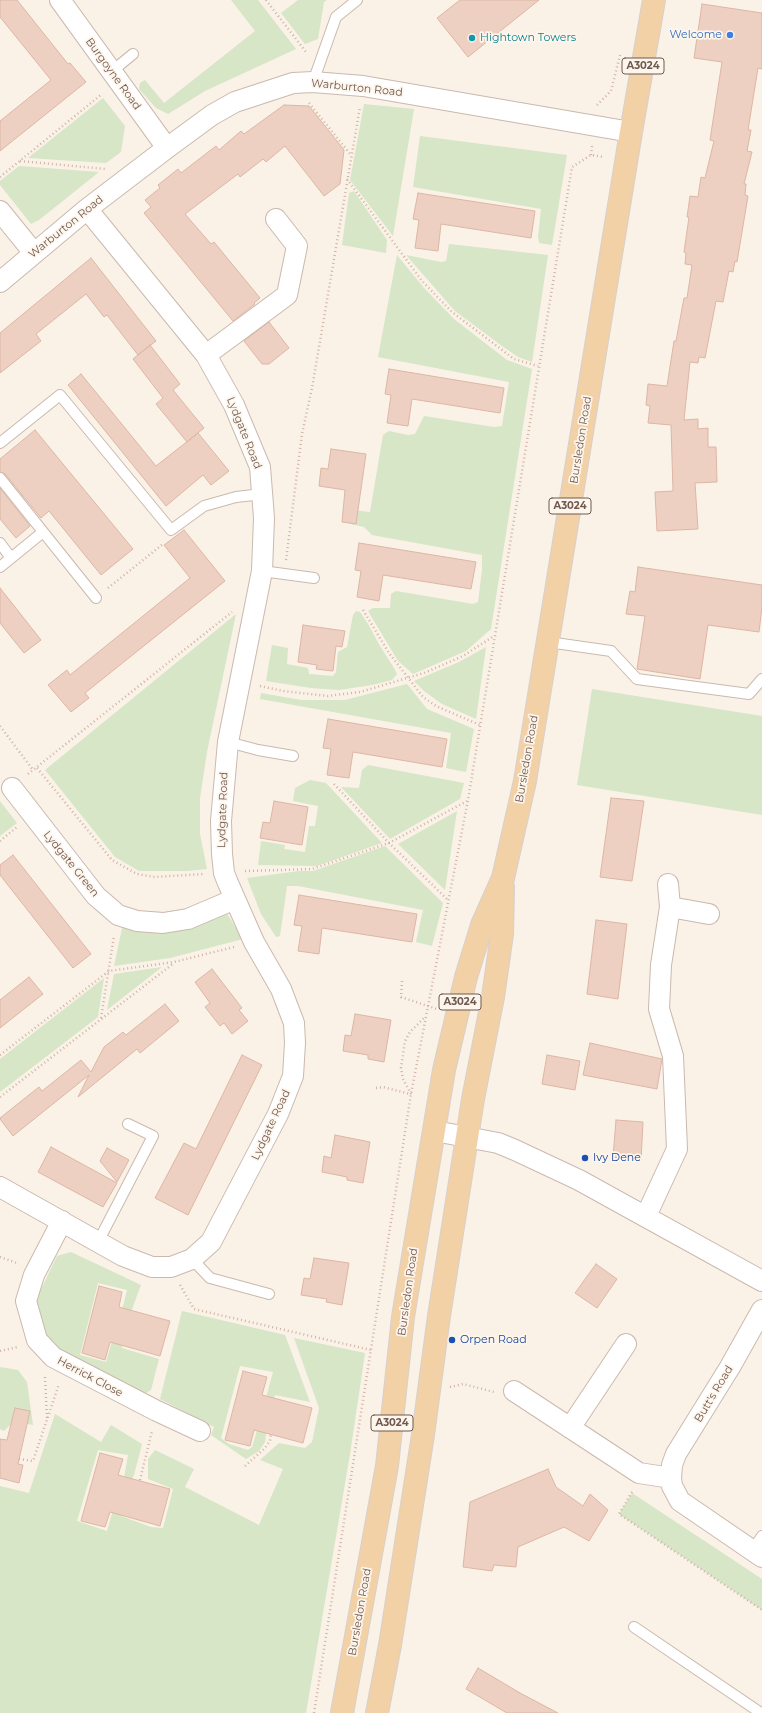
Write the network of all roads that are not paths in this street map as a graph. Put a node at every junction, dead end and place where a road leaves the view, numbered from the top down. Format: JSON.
{"nodes":[{"id":1,"x":60,"y":0,"type":"edge"},
{"id":2,"x":357,"y":0,"type":"edge"},
{"id":3,"x":654,"y":0,"type":"edge"},
{"id":4,"x":133,"y":54,"type":"dead end"},
{"id":5,"x":316,"y":75,"type":"junction"},
{"id":6,"x":115,"y":76,"type":"junction"},
{"id":7,"x":631,"y":132,"type":"junction"},
{"id":8,"x":167,"y":148,"type":"junction"},
{"id":9,"x":87,"y":209,"type":"junction"},
{"id":10,"x":0,"y":211,"type":"edge"},
{"id":11,"x":276,"y":219,"type":"dead end"},
{"id":12,"x":34,"y":253,"type":"junction"},
{"id":13,"x":0,"y":282,"type":"edge"},
{"id":14,"x":206,"y":355,"type":"junction"},
{"id":15,"x":0,"y":443,"type":"edge"},
{"id":16,"x":0,"y":478,"type":"edge"},
{"id":17,"x":262,"y":494,"type":"junction"},
{"id":18,"x":43,"y":532,"type":"junction"},
{"id":19,"x":0,"y":543,"type":"edge"},
{"id":20,"x":11,"y":558,"type":"junction"},
{"id":21,"x":0,"y":566,"type":"edge"},
{"id":22,"x":262,"y":571,"type":"junction"},
{"id":23,"x":314,"y":578,"type":"dead end"},
{"id":24,"x":96,"y":598,"type":"road end"},
{"id":25,"x":548,"y":642,"type":"junction"},
{"id":26,"x":762,"y":679,"type":"edge"},
{"id":27,"x":228,"y":742,"type":"junction"},
{"id":28,"x":293,"y":756,"type":"dead end"},
{"id":29,"x":12,"y":788,"type":"road end"},
{"id":30,"x":503,"y":878,"type":"junction"},
{"id":31,"x":668,"y":884,"type":"dead end"},
{"id":32,"x":235,"y":899,"type":"junction"},
{"id":33,"x":670,"y":907,"type":"junction"},
{"id":34,"x":709,"y":914,"type":"dead end"},
{"id":35,"x":128,"y":1124,"type":"dead end"},
{"id":36,"x":435,"y":1131,"type":"junction"},
{"id":37,"x":468,"y":1137,"type":"junction"},
{"id":38,"x":0,"y":1187,"type":"edge"},
{"id":39,"x":646,"y":1216,"type":"junction"},
{"id":40,"x":62,"y":1221,"type":"junction"},
{"id":41,"x":98,"y":1242,"type":"junction"},
{"id":42,"x":192,"y":1259,"type":"junction"},
{"id":43,"x":762,"y":1281,"type":"edge"},
{"id":44,"x":269,"y":1294,"type":"dead end"},
{"id":45,"x":762,"y":1310,"type":"edge"},
{"id":46,"x":626,"y":1344,"type":"dead end"},
{"id":47,"x":514,"y":1391,"type":"road end"},
{"id":48,"x":570,"y":1428,"type":"junction"},
{"id":49,"x":200,"y":1431,"type":"dead end"},
{"id":50,"x":671,"y":1478,"type":"junction"},
{"id":51,"x":759,"y":1548,"type":"edge"},
{"id":52,"x":634,"y":1627,"type":"dead end"},
{"id":53,"x":342,"y":1713,"type":"edge"},
{"id":54,"x":377,"y":1713,"type":"edge"},
{"id":55,"x":761,"y":1713,"type":"edge"}],
"edges":[{"from":1,"to":6,"type":"street","name":"Burgoyne Road"},
{"from":2,"to":5,"type":"lane"},
{"from":3,"to":7,"type":"main road","name":"Bursledon Road","number":"A3024"},
{"from":4,"to":6,"type":"lane"},
{"from":5,"to":7,"type":"street","name":"Warburton Road"},
{"from":5,"to":8,"type":"street","name":"Warburton Road"},
{"from":6,"to":8,"type":"street","name":"Burgoyne Road"},
{"from":7,"to":25,"type":"main road","name":"Bursledon Road","number":"A3024"},
{"from":8,"to":9,"type":"street","name":"Warburton Road"},
{"from":9,"to":12,"type":"street","name":"Warburton Road"},
{"from":9,"to":14,"type":"street","name":"Lydgate Road"},
{"from":10,"to":12,"type":"street"},
{"from":11,"to":14,"type":"street"},
{"from":12,"to":13,"type":"street","name":"Warburton Road"},
{"from":14,"to":17,"type":"street","name":"Lydgate Road"},
{"from":15,"to":17,"type":"lane"},
{"from":16,"to":18,"type":"lane"},
{"from":17,"to":22,"type":"street","name":"Lydgate Road"},
{"from":18,"to":20,"type":"lane"},
{"from":18,"to":24,"type":"lane"},
{"from":19,"to":20,"type":"lane"},
{"from":20,"to":21,"type":"lane"},
{"from":22,"to":23,"type":"lane"},
{"from":22,"to":27,"type":"street","name":"Lydgate Road"},
{"from":25,"to":26,"type":"lane"},
{"from":25,"to":30,"type":"main road","name":"Bursledon Road","number":"A3024"},
{"from":27,"to":28,"type":"lane"},
{"from":27,"to":32,"type":"street","name":"Lydgate Road"},
{"from":29,"to":32,"type":"street","name":"Lydgate Green"},
{"from":30,"to":36,"type":"main road","name":"Bursledon Road","number":"A3024"},
{"from":30,"to":37,"type":"main road","name":"Bursledon Road","number":"A3024"},
{"from":31,"to":33,"type":"street"},
{"from":32,"to":42,"type":"street","name":"Lydgate Road"},
{"from":33,"to":34,"type":"street"},
{"from":33,"to":39,"type":"street"},
{"from":35,"to":41,"type":"lane"},
{"from":36,"to":37,"type":"street"},
{"from":36,"to":53,"type":"main road","name":"Bursledon Road","number":"A3024"},
{"from":37,"to":39,"type":"street"},
{"from":37,"to":54,"type":"main road","name":"Bursledon Road","number":"A3024"},
{"from":38,"to":40,"type":"street","name":"Lydgate Road"},
{"from":39,"to":43,"type":"street"},
{"from":40,"to":41,"type":"street","name":"Lydgate Road"},
{"from":40,"to":49,"type":"street","name":"Herrick Close"},
{"from":41,"to":42,"type":"street","name":"Lydgate Road"},
{"from":42,"to":44,"type":"lane"},
{"from":45,"to":50,"type":"street","name":"Butt's Road"},
{"from":46,"to":48,"type":"street"},
{"from":47,"to":48,"type":"street"},
{"from":48,"to":50,"type":"street"},
{"from":50,"to":51,"type":"street","name":"Butt's Road"},
{"from":52,"to":55,"type":"lane"}]}
